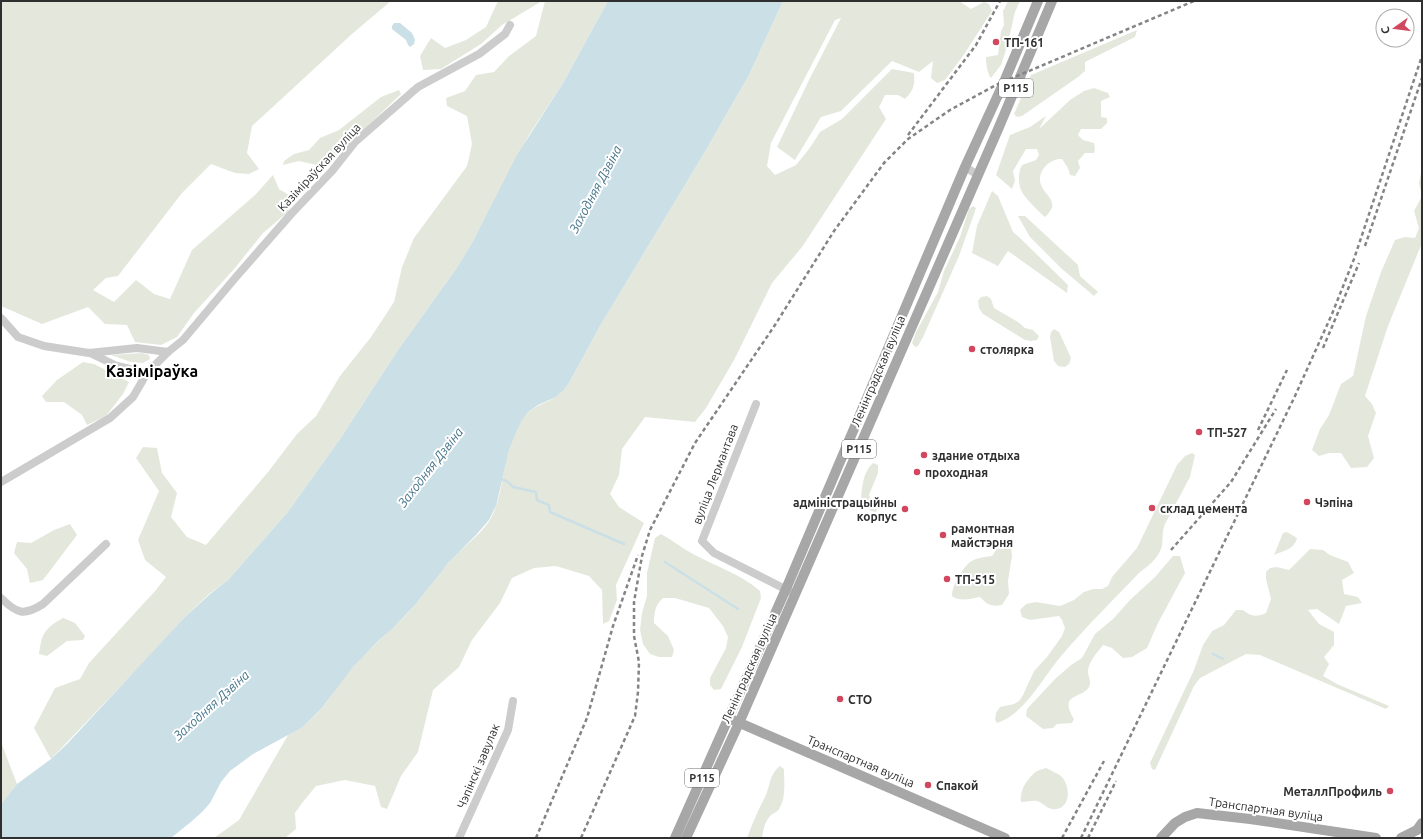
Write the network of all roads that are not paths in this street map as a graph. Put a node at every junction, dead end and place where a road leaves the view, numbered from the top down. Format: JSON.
{"nodes":[{"id":1,"x":1038,"y":1,"type":"edge"},
{"id":2,"x":1052,"y":1,"type":"edge"},
{"id":3,"x":510,"y":25,"type":"dead end"},
{"id":4,"x":965,"y":167,"type":"junction"},
{"id":5,"x":978,"y":175,"type":"junction"},
{"id":6,"x":1,"y":318,"type":"edge"},
{"id":7,"x":168,"y":352,"type":"junction"},
{"id":8,"x":89,"y":353,"type":"junction"},
{"id":9,"x":147,"y":373,"type":"junction"},
{"id":10,"x":756,"y":404,"type":"dead end"},
{"id":11,"x":852,"y":433,"type":"junction"},
{"id":12,"x":863,"y":439,"type":"junction"},
{"id":13,"x":1,"y":482,"type":"edge"},
{"id":14,"x":106,"y":544,"type":"dead end"},
{"id":15,"x":786,"y":589,"type":"junction"},
{"id":16,"x":796,"y":594,"type":"junction"},
{"id":17,"x":1,"y":598,"type":"edge"},
{"id":18,"x":514,"y":701,"type":"dead end"},
{"id":19,"x":728,"y":718,"type":"junction"},
{"id":20,"x":740,"y":723,"type":"junction"},
{"id":21,"x":1422,"y":823,"type":"edge"},
{"id":22,"x":459,"y":838,"type":"edge"},
{"id":23,"x":675,"y":838,"type":"edge"},
{"id":24,"x":686,"y":838,"type":"edge"},
{"id":25,"x":1005,"y":838,"type":"edge"},
{"id":26,"x":1161,"y":838,"type":"edge"},
{"id":27,"x":1376,"y":838,"type":"edge"},
{"id":28,"x":1401,"y":838,"type":"edge"}],
"edges":[{"from":1,"to":4,"type":"main road","name":"Ленінградская вуліца","number":"Р115"},
{"from":2,"to":5,"type":"main road","name":"Ленінградская вуліца","number":"Р115"},
{"from":3,"to":7,"type":"street","name":"Казіміраўская вуліца"},
{"from":4,"to":5,"type":"street"},
{"from":4,"to":11,"type":"main road","name":"Ленінградская вуліца","number":"Р115"},
{"from":5,"to":12,"type":"main road","name":"Ленінградская вуліца","number":"Р115"},
{"from":6,"to":8,"type":"street"},
{"from":7,"to":8,"type":"street"},
{"from":7,"to":9,"type":"street","name":"Казіміраўская вуліца"},
{"from":8,"to":9,"type":"street"},
{"from":9,"to":13,"type":"street","name":"Казіміраўская вуліца"},
{"from":10,"to":15,"type":"street","name":"вуліца Лермантава"},
{"from":11,"to":12,"type":"street"},
{"from":11,"to":15,"type":"main road","name":"Ленінградская вуліца","number":"Р115"},
{"from":12,"to":16,"type":"main road","name":"Ленінградская вуліца","number":"Р115"},
{"from":14,"to":17,"type":"street"},
{"from":15,"to":16,"type":"street","name":"вуліца Лермантава"},
{"from":15,"to":19,"type":"main road","name":"Ленінградская вуліца","number":"Р115"},
{"from":16,"to":20,"type":"main road","name":"Ленінградская вуліца","number":"Р115"},
{"from":18,"to":22,"type":"street","name":"Чэпінскі завулак"},
{"from":19,"to":20,"type":"main road","name":"Транспартная вуліца"},
{"from":19,"to":23,"type":"main road","name":"Ленінградская вуліца","number":"Р115"},
{"from":20,"to":24,"type":"main road","name":"Ленінградская вуліца","number":"Р115"},
{"from":20,"to":25,"type":"main road","name":"Транспартная вуліца"},
{"from":21,"to":28,"type":"main road"},
{"from":26,"to":27,"type":"main road","name":"Транспартная вуліца"}]}
